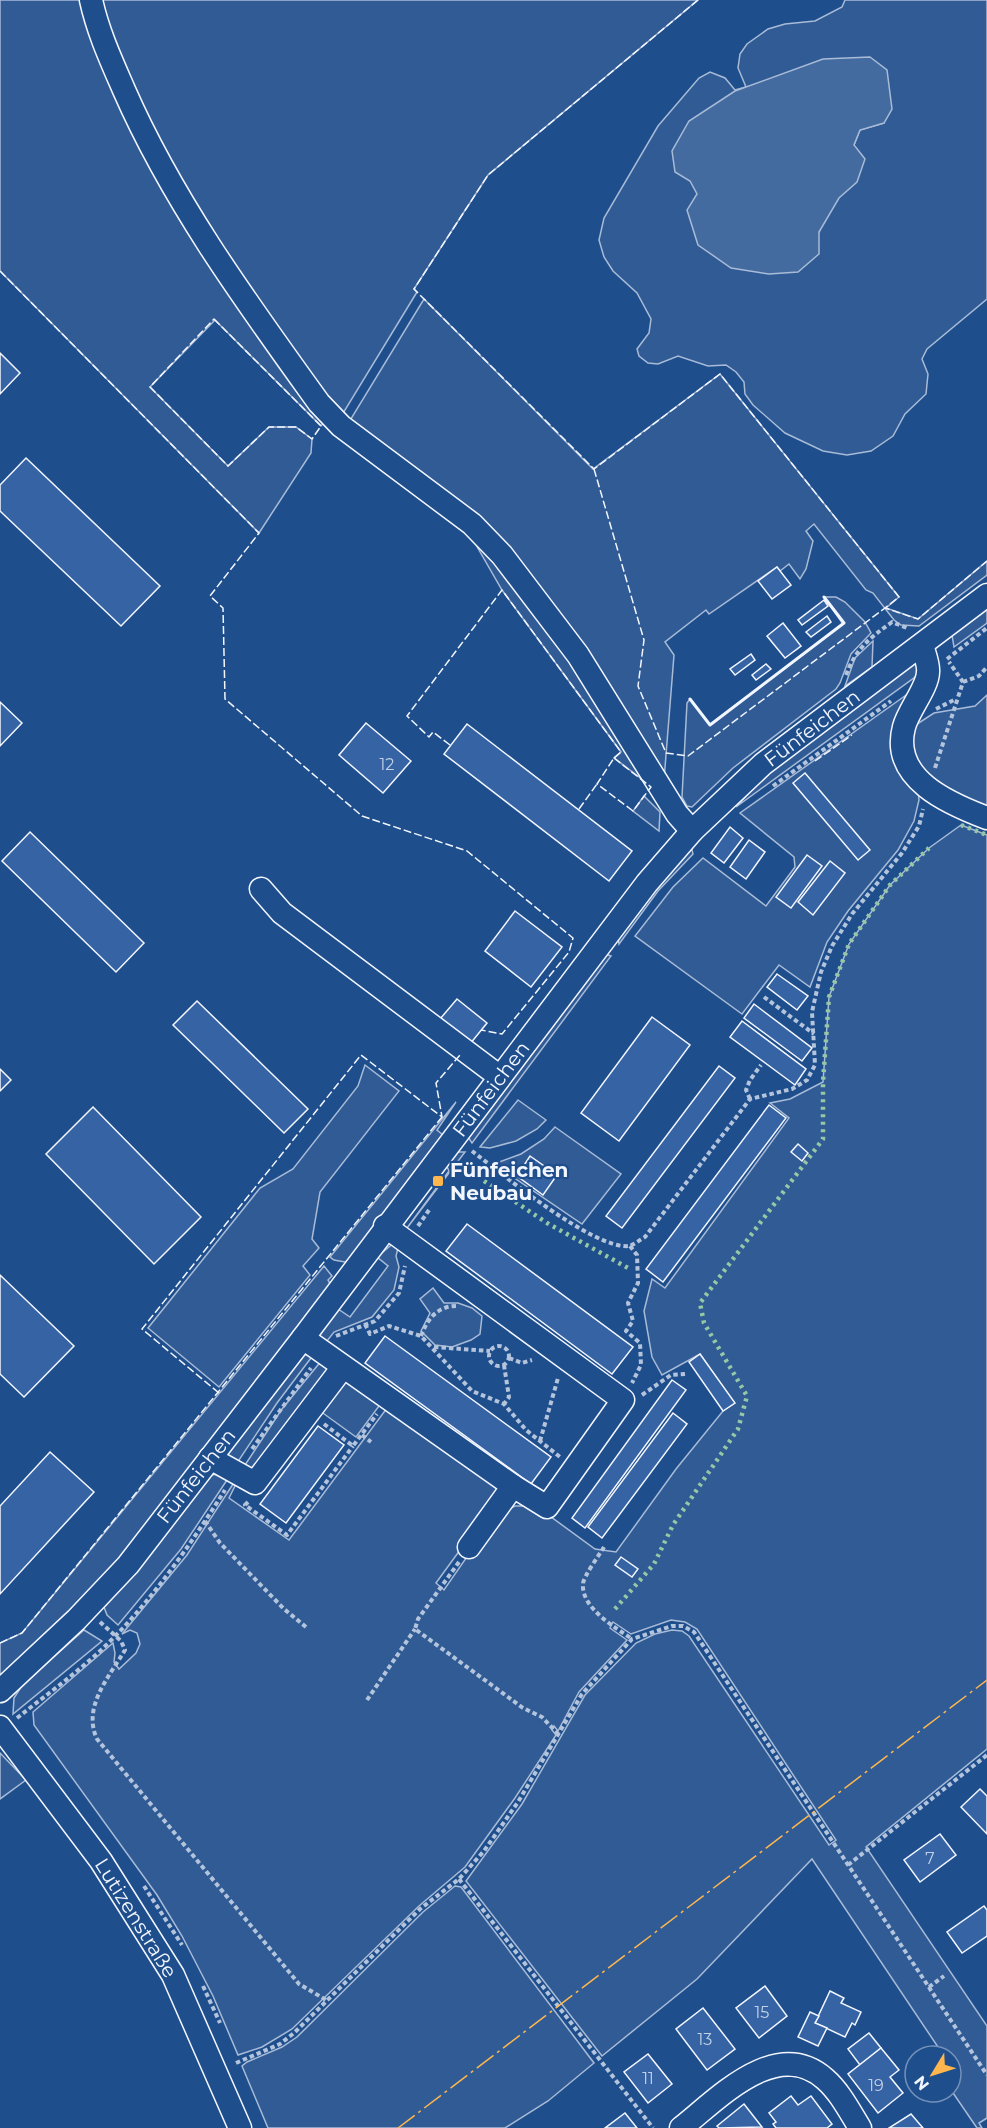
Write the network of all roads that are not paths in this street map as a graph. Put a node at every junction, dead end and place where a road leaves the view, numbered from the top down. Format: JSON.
{"nodes":[{"id":1,"x":91,"y":0,"type":"edge"},
{"id":2,"x":987,"y":595,"type":"edge"},
{"id":3,"x":922,"y":645,"type":"junction"},
{"id":4,"x":987,"y":818,"type":"edge"},
{"id":5,"x":692,"y":831,"type":"junction"},
{"id":6,"x":261,"y":889,"type":"dead end"},
{"id":7,"x":500,"y":1077,"type":"junction"},
{"id":8,"x":386,"y":1226,"type":"junction"},
{"id":9,"x":303,"y":1338,"type":"junction"},
{"id":10,"x":344,"y":1367,"type":"junction"},
{"id":11,"x":210,"y":1458,"type":"junction"},
{"id":12,"x":513,"y":1486,"type":"junction"},
{"id":13,"x":470,"y":1547,"type":"road end"},
{"id":14,"x":0,"y":1691,"type":"edge"},
{"id":15,"x":1,"y":1729,"type":"edge"},
{"id":16,"x":240,"y":2128,"type":"edge"},
{"id":17,"x":681,"y":2128,"type":"edge"},
{"id":18,"x":860,"y":2128,"type":"edge"}],
"edges":[{"from":1,"to":5,"type":"street"},
{"from":2,"to":3,"type":"street","name":"Fünfeichen"},
{"from":3,"to":4,"type":"street"},
{"from":3,"to":5,"type":"street","name":"Fünfeichen"},
{"from":5,"to":7,"type":"street","name":"Fünfeichen"},
{"from":6,"to":7,"type":"street"},
{"from":7,"to":8,"type":"street","name":"Fünfeichen"},
{"from":8,"to":9,"type":"street","name":"Fünfeichen"},
{"from":8,"to":12,"type":"street"},
{"from":9,"to":10,"type":"street"},
{"from":9,"to":11,"type":"street","name":"Fünfeichen"},
{"from":10,"to":11,"type":"street"},
{"from":10,"to":12,"type":"street"},
{"from":11,"to":14,"type":"street","name":"Fünfeichen"},
{"from":12,"to":13,"type":"street"},
{"from":15,"to":16,"type":"street","name":"Lutizenstraße"},
{"from":17,"to":18,"type":"street"}]}
